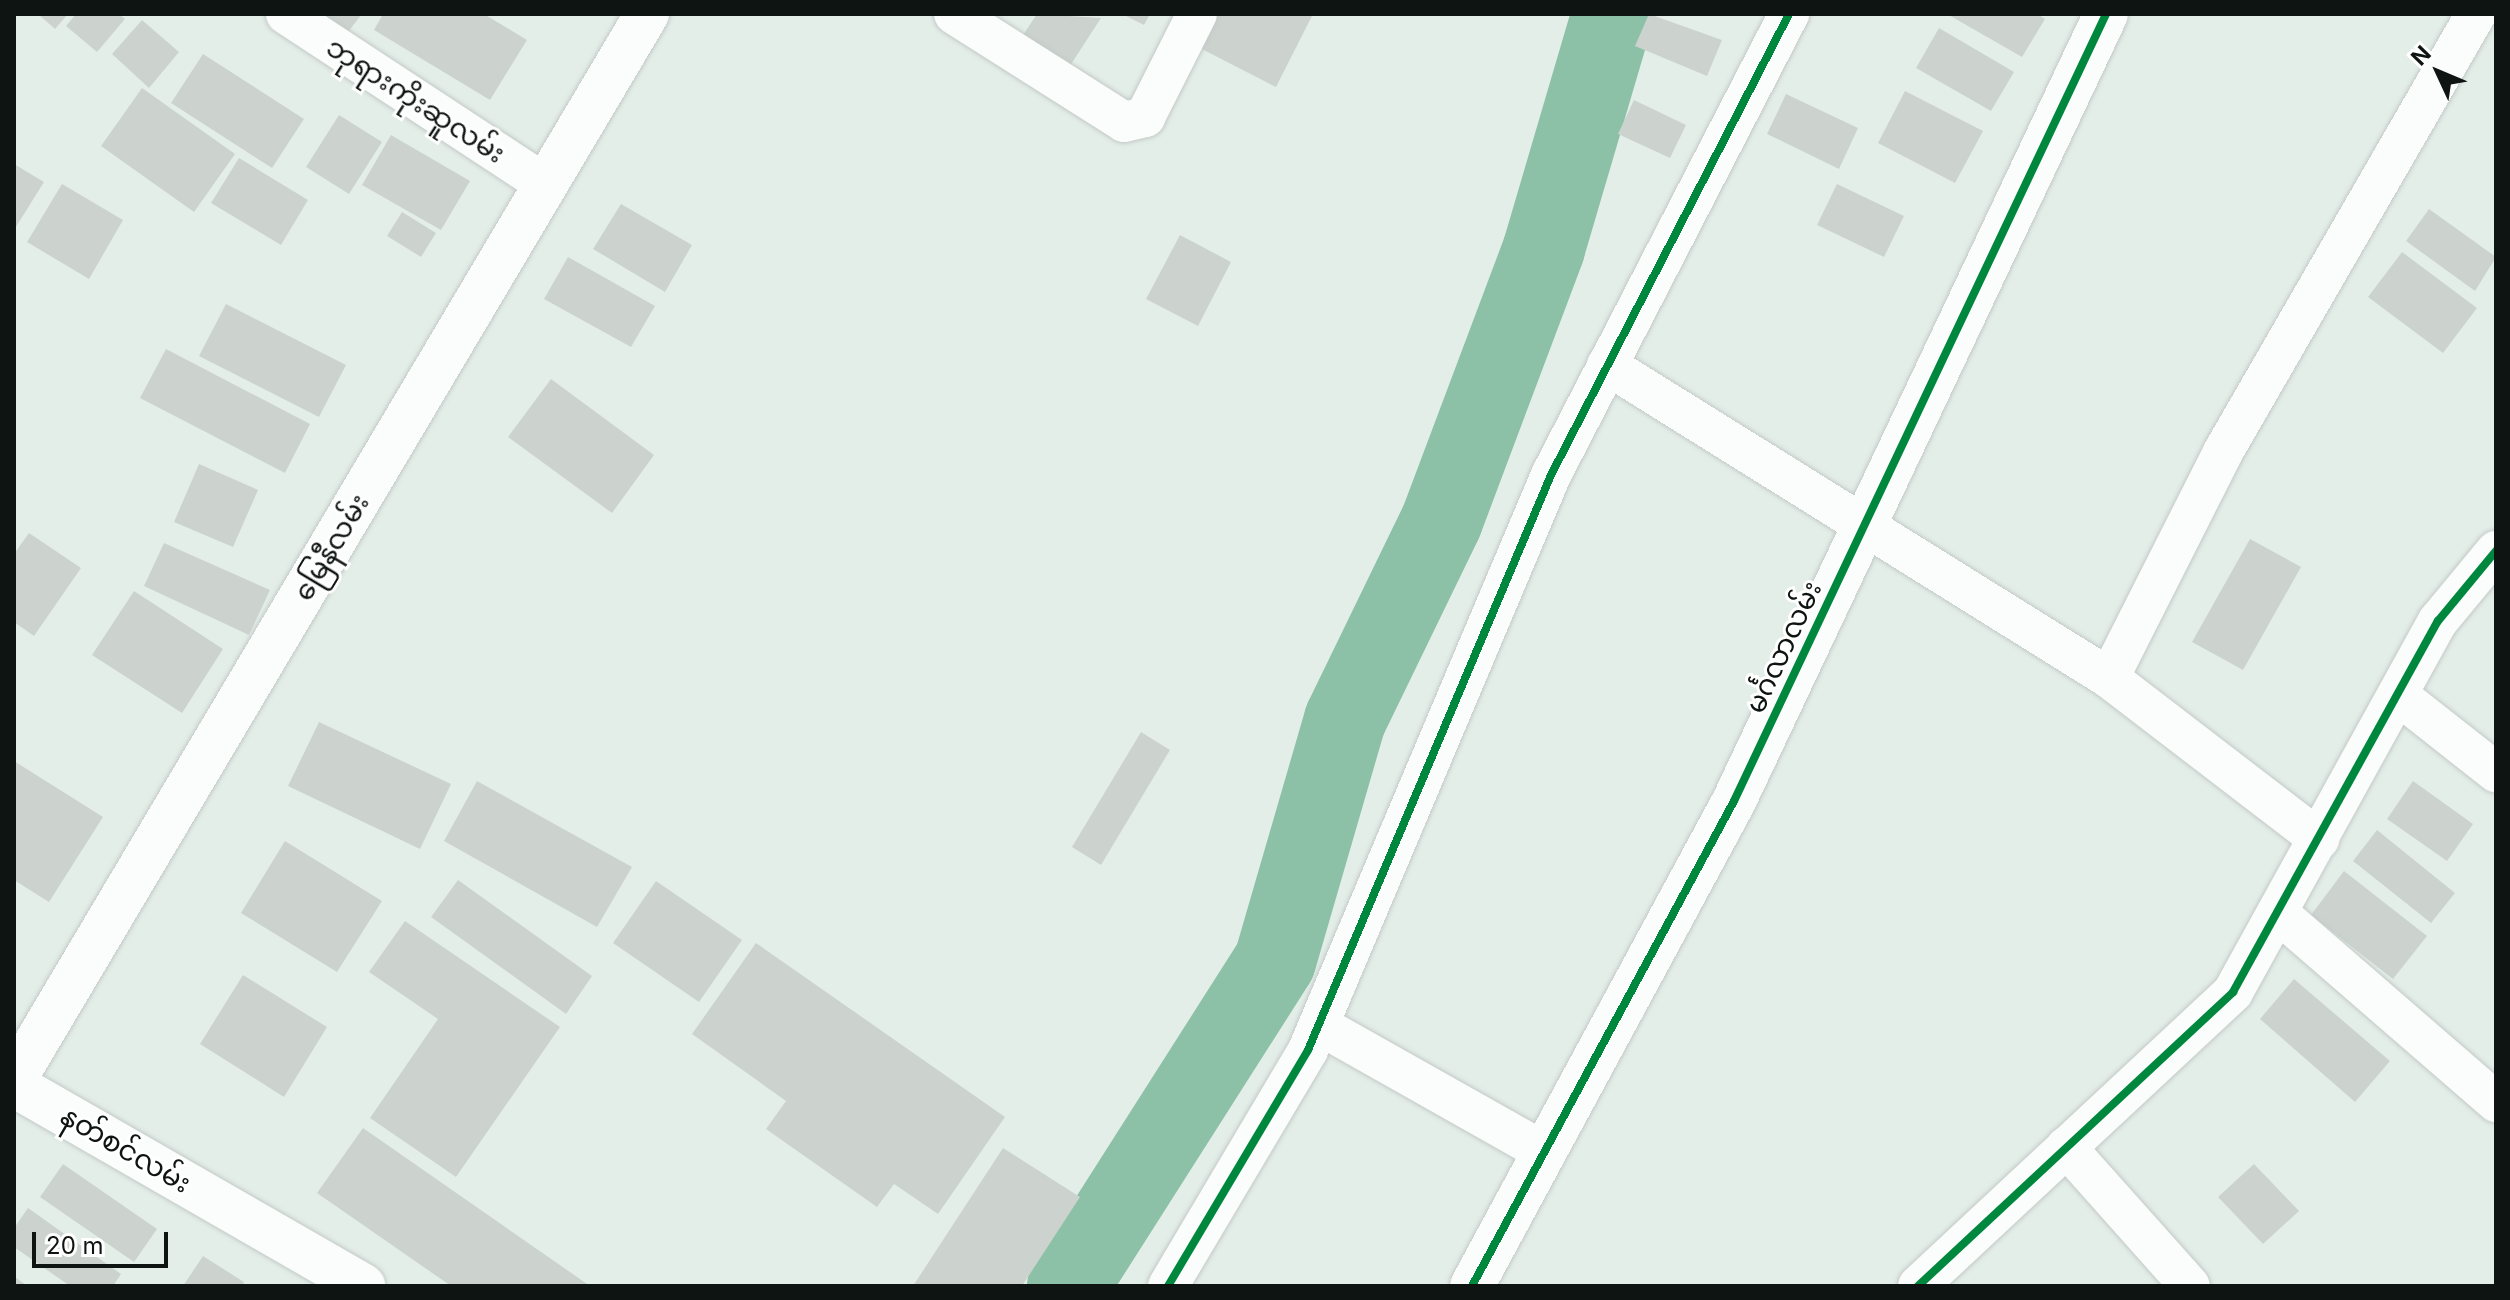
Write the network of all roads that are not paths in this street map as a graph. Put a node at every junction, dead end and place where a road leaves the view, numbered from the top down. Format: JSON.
{"nodes":[{"id":1,"x":286,"y":14,"type":"edge"},
{"id":2,"x":647,"y":14,"type":"edge"},
{"id":3,"x":954,"y":14,"type":"edge"},
{"id":4,"x":1197,"y":14,"type":"edge"},
{"id":5,"x":1789,"y":14,"type":"edge"},
{"id":6,"x":2106,"y":14,"type":"edge"},
{"id":7,"x":2476,"y":14,"type":"edge"},
{"id":8,"x":546,"y":185,"type":"junction"},
{"id":9,"x":1607,"y":365,"type":"junction"},
{"id":10,"x":1864,"y":526,"type":"junction"},
{"id":11,"x":2496,"y":551,"type":"edge"},
{"id":12,"x":2109,"y":678,"type":"junction"},
{"id":13,"x":2398,"y":695,"type":"junction"},
{"id":14,"x":2496,"y":772,"type":"edge"},
{"id":15,"x":2319,"y":839,"type":"junction"},
{"id":16,"x":2278,"y":913,"type":"junction"},
{"id":17,"x":1319,"y":1025,"type":"junction"},
{"id":18,"x":14,"y":1082,"type":"edge"},
{"id":19,"x":2496,"y":1102,"type":"edge"},
{"id":20,"x":2066,"y":1147,"type":"junction"},
{"id":21,"x":1544,"y":1152,"type":"junction"},
{"id":22,"x":363,"y":1286,"type":"edge"},
{"id":23,"x":1168,"y":1286,"type":"edge"},
{"id":24,"x":1472,"y":1286,"type":"edge"},
{"id":25,"x":1918,"y":1286,"type":"edge"},
{"id":26,"x":2190,"y":1286,"type":"edge"}],
"edges":[{"from":1,"to":8,"type":"street","name":"ဘုရားကိုးဆူလမ်း"},
{"from":2,"to":8,"type":"street","name":"မြေနီလမ်း"},
{"from":3,"to":4,"type":"street"},
{"from":5,"to":9,"type":"street"},
{"from":6,"to":10,"type":"street","name":"မင်္ဂလာလမ်း"},
{"from":7,"to":12,"type":"street"},
{"from":8,"to":18,"type":"street","name":"မြေနီလမ်း"},
{"from":9,"to":10,"type":"street"},
{"from":9,"to":17,"type":"street"},
{"from":10,"to":12,"type":"street"},
{"from":10,"to":21,"type":"street","name":"မင်္ဂလာလမ်း"},
{"from":11,"to":13,"type":"street"},
{"from":12,"to":15,"type":"street"},
{"from":13,"to":14,"type":"street"},
{"from":13,"to":15,"type":"street"},
{"from":15,"to":16,"type":"street"},
{"from":16,"to":19,"type":"street"},
{"from":16,"to":20,"type":"street"},
{"from":17,"to":21,"type":"street"},
{"from":17,"to":23,"type":"street"},
{"from":18,"to":22,"type":"street","name":"နတ်စင်လမ်း"},
{"from":20,"to":25,"type":"street"},
{"from":20,"to":26,"type":"street"},
{"from":21,"to":24,"type":"street","name":"မင်္ဂလာလမ်း"}]}
